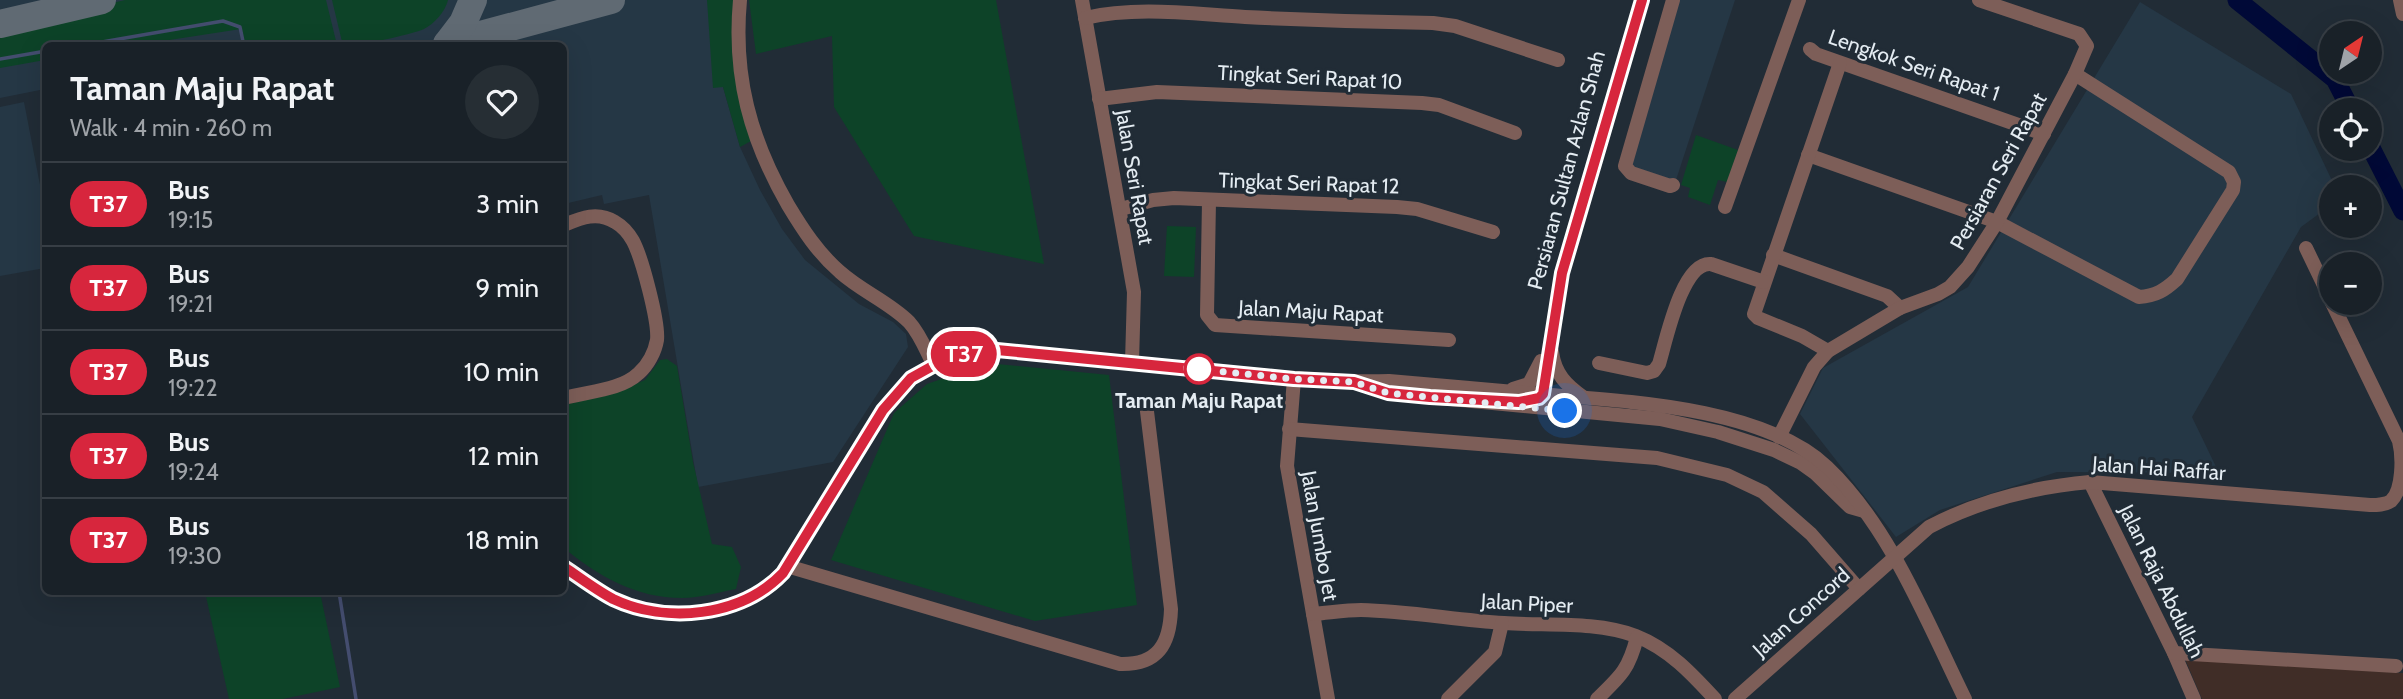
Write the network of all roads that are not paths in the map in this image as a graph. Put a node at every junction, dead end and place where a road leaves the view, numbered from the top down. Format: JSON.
{"nodes":[{"id":1,"x":740,"y":0,"type":"edge"},
{"id":2,"x":1082,"y":0,"type":"edge"},
{"id":3,"x":1636,"y":0,"type":"edge"},
{"id":4,"x":1642,"y":0,"type":"edge"},
{"id":5,"x":1673,"y":0,"type":"edge"},
{"id":6,"x":1799,"y":0,"type":"edge"},
{"id":7,"x":1979,"y":0,"type":"edge"},
{"id":8,"x":2400,"y":0,"type":"edge"},
{"id":9,"x":2403,"y":14,"type":"edge"},
{"id":10,"x":1085,"y":18,"type":"junction"},
{"id":11,"x":1810,"y":49,"type":"dead end"},
{"id":12,"x":1558,"y":60,"type":"dead end"},
{"id":13,"x":1840,"y":63,"type":"junction"},
{"id":14,"x":2075,"y":74,"type":"junction"},
{"id":15,"x":1099,"y":99,"type":"junction"},
{"id":16,"x":1515,"y":133,"type":"dead end"},
{"id":17,"x":2043,"y":134,"type":"junction"},
{"id":18,"x":1808,"y":155,"type":"junction"},
{"id":19,"x":1674,"y":185,"type":"dead end"},
{"id":20,"x":1209,"y":201,"type":"junction"},
{"id":21,"x":1725,"y":207,"type":"dead end"},
{"id":22,"x":1121,"y":209,"type":"junction"},
{"id":23,"x":1997,"y":222,"type":"junction"},
{"id":24,"x":567,"y":224,"type":"edge"},
{"id":25,"x":1493,"y":232,"type":"dead end"},
{"id":26,"x":2306,"y":248,"type":"dead end"},
{"id":27,"x":1773,"y":255,"type":"junction"},
{"id":28,"x":2319,"y":274,"type":"edge"},
{"id":29,"x":1764,"y":282,"type":"junction"},
{"id":30,"x":1899,"y":308,"type":"junction"},
{"id":31,"x":2339,"y":315,"type":"edge"},
{"id":32,"x":1449,"y":340,"type":"dead end"},
{"id":33,"x":1551,"y":341,"type":"junction"},
{"id":34,"x":1828,"y":351,"type":"junction"},
{"id":35,"x":1541,"y":361,"type":"junction"},
{"id":36,"x":1132,"y":362,"type":"junction"},
{"id":37,"x":1599,"y":363,"type":"dead end"},
{"id":38,"x":933,"y":364,"type":"junction"},
{"id":39,"x":1294,"y":379,"type":"junction"},
{"id":40,"x":1354,"y":382,"type":"junction"},
{"id":41,"x":1498,"y":390,"type":"junction"},
{"id":42,"x":1539,"y":395,"type":"junction"},
{"id":43,"x":567,"y":397,"type":"edge"},
{"id":44,"x":1430,"y":397,"type":"junction"},
{"id":45,"x":1584,"y":398,"type":"junction"},
{"id":46,"x":1146,"y":403,"type":"dead end"},
{"id":47,"x":1621,"y":416,"type":"junction"},
{"id":48,"x":1289,"y":429,"type":"junction"},
{"id":49,"x":1779,"y":437,"type":"junction"},
{"id":50,"x":1751,"y":443,"type":"junction"},
{"id":51,"x":2403,"y":457,"type":"edge"},
{"id":52,"x":1801,"y":463,"type":"junction"},
{"id":53,"x":2090,"y":482,"type":"junction"},
{"id":54,"x":1864,"y":512,"type":"junction"},
{"id":55,"x":1894,"y":557,"type":"junction"},
{"id":56,"x":787,"y":566,"type":"junction"},
{"id":57,"x":567,"y":568,"type":"edge"},
{"id":58,"x":1859,"y":589,"type":"junction"},
{"id":59,"x":1313,"y":614,"type":"junction"},
{"id":60,"x":1502,"y":623,"type":"junction"},
{"id":61,"x":1637,"y":637,"type":"junction"},
{"id":62,"x":2174,"y":653,"type":"junction"},
{"id":63,"x":2396,"y":666,"type":"dead end"},
{"id":64,"x":1328,"y":699,"type":"edge"},
{"id":65,"x":1448,"y":699,"type":"edge"},
{"id":66,"x":1597,"y":699,"type":"edge"},
{"id":67,"x":1715,"y":699,"type":"edge"},
{"id":68,"x":1735,"y":699,"type":"edge"},
{"id":69,"x":1965,"y":699,"type":"edge"},
{"id":70,"x":2194,"y":699,"type":"edge"}],
"edges":[{"from":1,"to":38,"type":"street"},
{"from":2,"to":10,"type":"street","name":"Jalan Seri Rapat"},
{"from":3,"to":35,"type":"street","name":"Persiaran Sultan Azlan Shah"},
{"from":4,"to":33,"type":"street","name":"Persiaran Sultan Azlan Shah"},
{"from":5,"to":19,"type":"street"},
{"from":6,"to":21,"type":"street"},
{"from":7,"to":14,"type":"street","name":"Persiaran Seri Rapat"},
{"from":8,"to":9,"type":"street"},
{"from":10,"to":12,"type":"street"},
{"from":10,"to":15,"type":"street","name":"Jalan Seri Rapat"},
{"from":11,"to":13,"type":"street","name":"Lengkok Seri Rapat 1"},
{"from":13,"to":17,"type":"street","name":"Lengkok Seri Rapat 1"},
{"from":13,"to":18,"type":"street"},
{"from":14,"to":17,"type":"street","name":"Persiaran Seri Rapat"},
{"from":14,"to":23,"type":"street"},
{"from":15,"to":16,"type":"street","name":"Tingkat Seri Rapat 10"},
{"from":15,"to":22,"type":"street","name":"Jalan Seri Rapat"},
{"from":17,"to":23,"type":"street","name":"Persiaran Seri Rapat"},
{"from":18,"to":23,"type":"street"},
{"from":18,"to":27,"type":"street"},
{"from":20,"to":22,"type":"street","name":"Tingkat Seri Rapat 12"},
{"from":20,"to":25,"type":"street","name":"Tingkat Seri Rapat 12"},
{"from":20,"to":32,"type":"street","name":"Jalan Maju Rapat"},
{"from":22,"to":36,"type":"street","name":"Jalan Seri Rapat"},
{"from":23,"to":30,"type":"street","name":"Persiaran Seri Rapat"},
{"from":24,"to":43,"type":"street"},
{"from":26,"to":28,"type":"street"},
{"from":27,"to":29,"type":"street"},
{"from":27,"to":30,"type":"street"},
{"from":29,"to":34,"type":"street"},
{"from":29,"to":37,"type":"street"},
{"from":30,"to":34,"type":"street","name":"Persiaran Seri Rapat"},
{"from":31,"to":51,"type":"street"},
{"from":33,"to":42,"type":"street","name":"Persiaran Sultan Azlan Shah"},
{"from":33,"to":45,"type":"street"},
{"from":34,"to":49,"type":"street","name":"Persiaran Seri Rapat"},
{"from":35,"to":41,"type":"street"},
{"from":35,"to":42,"type":"street","name":"Persiaran Sultan Azlan Shah"},
{"from":36,"to":38,"type":"street"},
{"from":36,"to":39,"type":"street"},
{"from":38,"to":56,"type":"street"},
{"from":39,"to":40,"type":"street"},
{"from":39,"to":48,"type":"street","name":"Jalan Jumbo Jet"},
{"from":40,"to":41,"type":"street"},
{"from":40,"to":44,"type":"street"},
{"from":41,"to":42,"type":"street"},
{"from":42,"to":44,"type":"street"},
{"from":42,"to":45,"type":"street"},
{"from":42,"to":47,"type":"street"},
{"from":44,"to":47,"type":"street"},
{"from":45,"to":49,"type":"street"},
{"from":46,"to":56,"type":"street"},
{"from":47,"to":50,"type":"street"},
{"from":48,"to":58,"type":"street"},
{"from":48,"to":59,"type":"street","name":"Jalan Jumbo Jet"},
{"from":49,"to":50,"type":"street"},
{"from":49,"to":52,"type":"street"},
{"from":49,"to":54,"type":"street"},
{"from":50,"to":52,"type":"street"},
{"from":51,"to":53,"type":"street","name":"Jalan Hai Raffar"},
{"from":52,"to":54,"type":"street"},
{"from":53,"to":55,"type":"street","name":"Jalan Hai Raffar"},
{"from":53,"to":62,"type":"street","name":"Jalan Raja Abdullah"},
{"from":54,"to":55,"type":"street"},
{"from":55,"to":58,"type":"street","name":"Jalan Concord"},
{"from":55,"to":69,"type":"street"},
{"from":56,"to":57,"type":"street"},
{"from":58,"to":68,"type":"street","name":"Jalan Concord"},
{"from":59,"to":60,"type":"street","name":"Jalan Piper"},
{"from":59,"to":64,"type":"street","name":"Jalan Jumbo Jet"},
{"from":60,"to":61,"type":"street","name":"Jalan Piper"},
{"from":60,"to":65,"type":"street"},
{"from":61,"to":66,"type":"street"},
{"from":61,"to":67,"type":"street","name":"Jalan Piper"},
{"from":62,"to":63,"type":"street"},
{"from":62,"to":70,"type":"street","name":"Jalan Raja Abdullah"}]}
